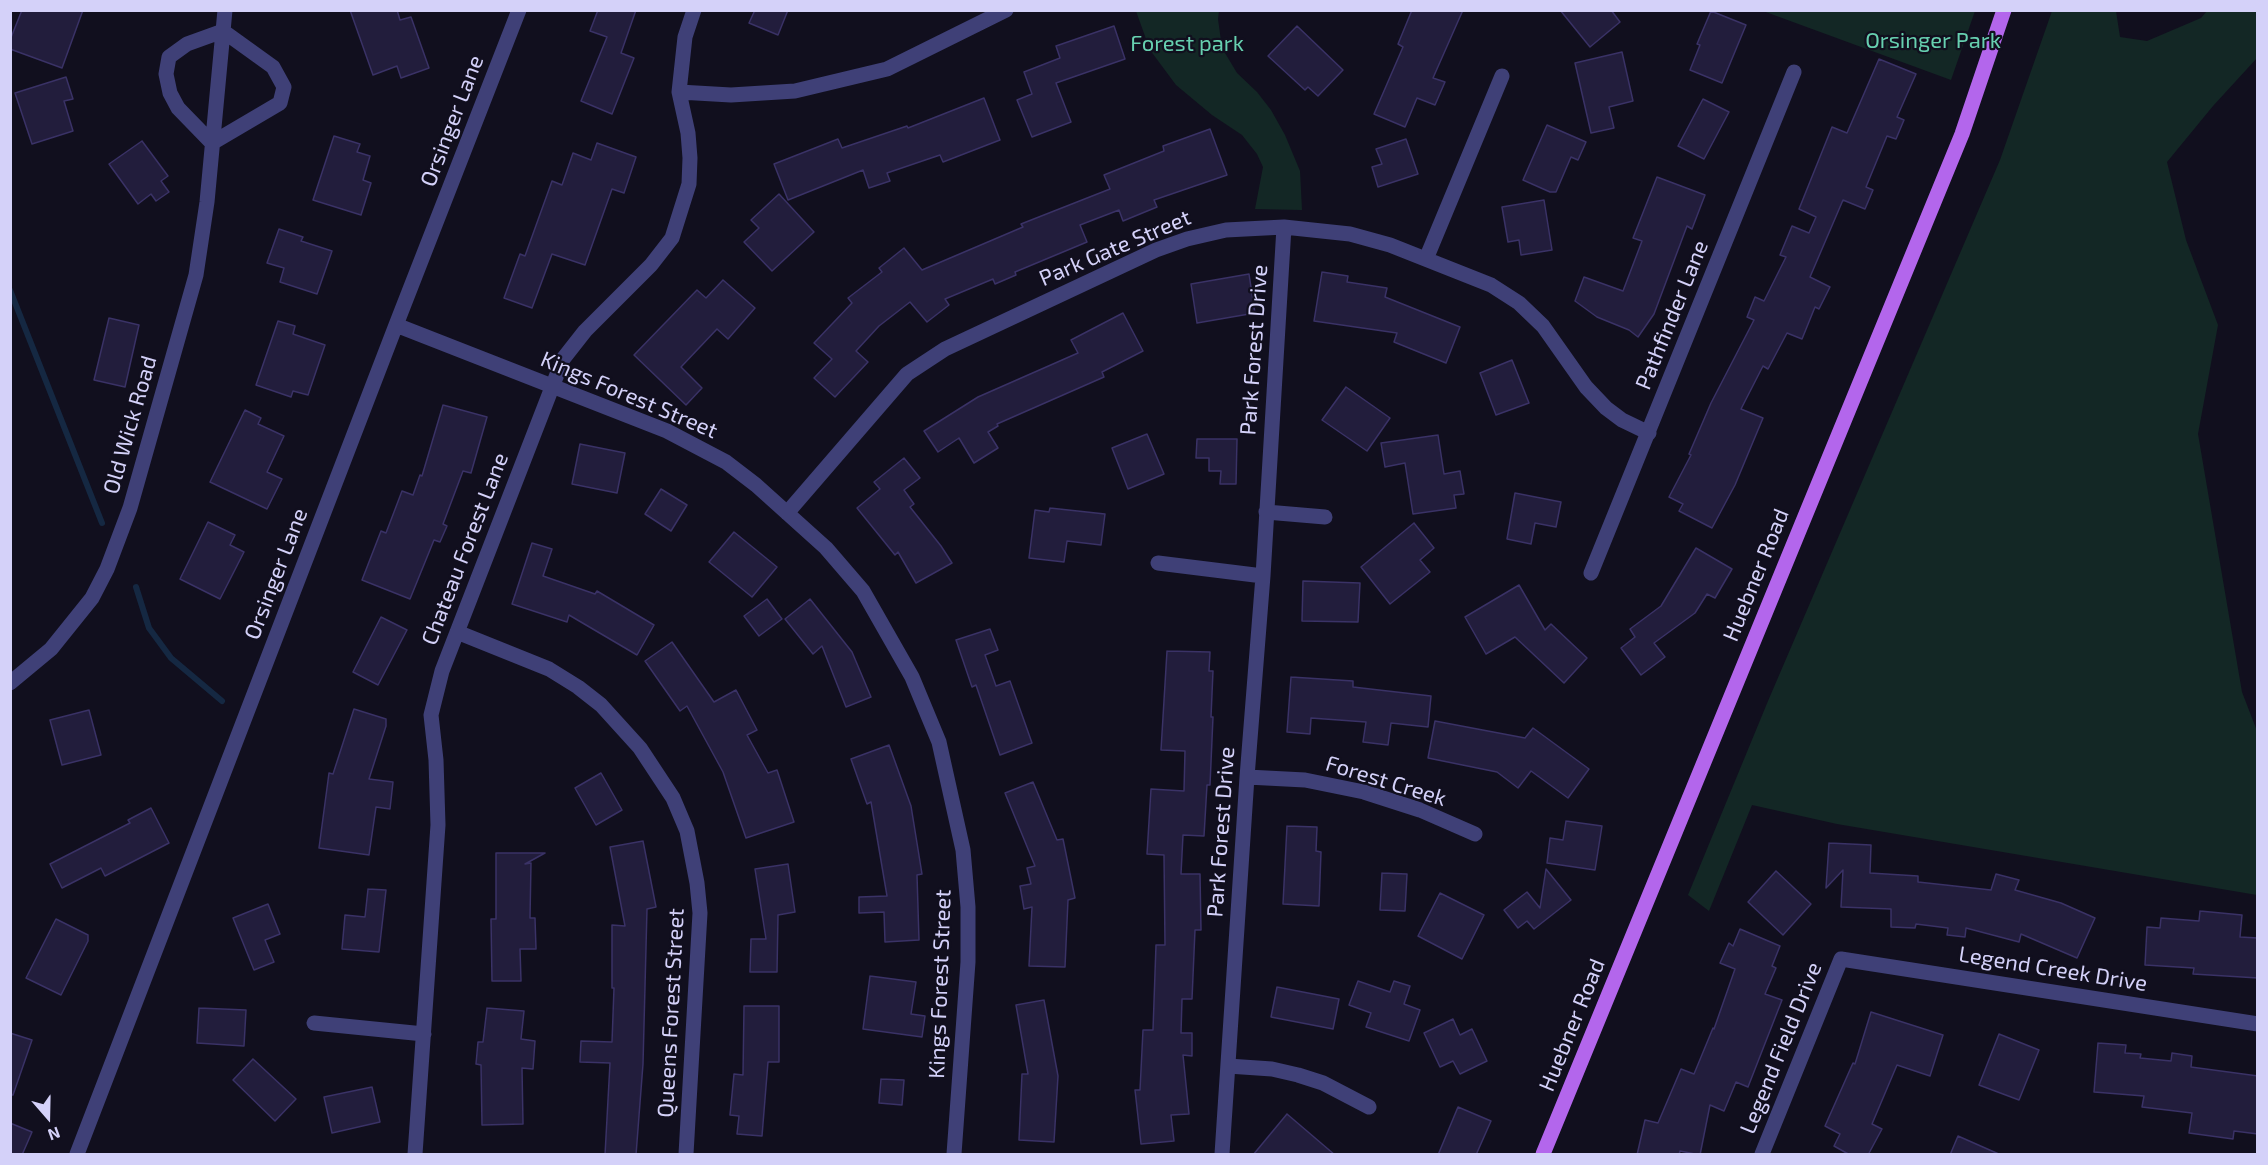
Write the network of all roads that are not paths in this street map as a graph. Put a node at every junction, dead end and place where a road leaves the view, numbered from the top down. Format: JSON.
{"nodes":[{"id":1,"x":225,"y":10,"type":"edge"},
{"id":2,"x":519,"y":10,"type":"edge"},
{"id":3,"x":694,"y":10,"type":"edge"},
{"id":4,"x":1006,"y":10,"type":"edge"},
{"id":5,"x":2004,"y":10,"type":"edge"},
{"id":6,"x":223,"y":31,"type":"junction"},
{"id":7,"x":1794,"y":72,"type":"dead end"},
{"id":8,"x":1503,"y":76,"type":"dead end"},
{"id":9,"x":679,"y":92,"type":"junction"},
{"id":10,"x":212,"y":143,"type":"junction"},
{"id":11,"x":1284,"y":227,"type":"junction"},
{"id":12,"x":1426,"y":259,"type":"junction"},
{"id":13,"x":396,"y":325,"type":"junction"},
{"id":14,"x":553,"y":385,"type":"junction"},
{"id":15,"x":1649,"y":433,"type":"junction"},
{"id":16,"x":1266,"y":512,"type":"junction"},
{"id":17,"x":787,"y":513,"type":"junction"},
{"id":18,"x":1325,"y":517,"type":"dead end"},
{"id":19,"x":1158,"y":563,"type":"dead end"},
{"id":20,"x":1591,"y":573,"type":"dead end"},
{"id":21,"x":1263,"y":576,"type":"junction"},
{"id":22,"x":457,"y":632,"type":"junction"},
{"id":23,"x":10,"y":683,"type":"edge"},
{"id":24,"x":1246,"y":777,"type":"junction"},
{"id":25,"x":1475,"y":834,"type":"dead end"},
{"id":26,"x":1841,"y":959,"type":"joint"},
{"id":27,"x":314,"y":1023,"type":"dead end"},
{"id":28,"x":2258,"y":1024,"type":"edge"},
{"id":29,"x":424,"y":1034,"type":"junction"},
{"id":30,"x":1228,"y":1066,"type":"junction"},
{"id":31,"x":1369,"y":1107,"type":"dead end"},
{"id":32,"x":77,"y":1155,"type":"edge"},
{"id":33,"x":415,"y":1155,"type":"edge"},
{"id":34,"x":686,"y":1155,"type":"edge"},
{"id":35,"x":954,"y":1155,"type":"edge"},
{"id":36,"x":1222,"y":1155,"type":"edge"},
{"id":37,"x":1543,"y":1155,"type":"edge"},
{"id":38,"x":1762,"y":1155,"type":"edge"}],
"edges":[{"from":1,"to":6,"type":"street","name":"Old Wick Road"},
{"from":2,"to":13,"type":"street","name":"Orsinger Lane"},
{"from":3,"to":9,"type":"street","name":"Chateau Forest Lane"},
{"from":4,"to":9,"type":"street"},
{"from":5,"to":37,"type":"main road","name":"Huebner Road"},
{"from":6,"to":10,"type":"street","name":"Old Wick Road"},
{"from":6,"to":10,"type":"street"},
{"from":6,"to":10,"type":"street"},
{"from":7,"to":15,"type":"street","name":"Pathfinder Lane"},
{"from":8,"to":12,"type":"street"},
{"from":9,"to":14,"type":"street","name":"Chateau Forest Lane"},
{"from":10,"to":23,"type":"street","name":"Old Wick Road"},
{"from":11,"to":12,"type":"street","name":"Park Gate Street"},
{"from":11,"to":16,"type":"street","name":"Park Forest Drive"},
{"from":11,"to":17,"type":"street","name":"Park Gate Street"},
{"from":12,"to":15,"type":"street","name":"Park Gate Street"},
{"from":13,"to":14,"type":"street","name":"Kings Forest Street"},
{"from":13,"to":32,"type":"street","name":"Orsinger Lane"},
{"from":14,"to":17,"type":"street","name":"Kings Forest Street"},
{"from":14,"to":22,"type":"street","name":"Chateau Forest Lane"},
{"from":15,"to":20,"type":"street","name":"Pathfinder Lane"},
{"from":16,"to":18,"type":"street"},
{"from":16,"to":21,"type":"street","name":"Park Forest Drive"},
{"from":17,"to":35,"type":"street","name":"Kings Forest Street"},
{"from":19,"to":21,"type":"street"},
{"from":21,"to":24,"type":"street","name":"Park Forest Drive"},
{"from":22,"to":29,"type":"street","name":"Chateau Forest Lane"},
{"from":22,"to":34,"type":"street","name":"Queens Forest Street"},
{"from":24,"to":25,"type":"street","name":"Forest Creek"},
{"from":24,"to":30,"type":"street","name":"Park Forest Drive"},
{"from":26,"to":28,"type":"street","name":"Legend Creek Drive"},
{"from":26,"to":38,"type":"street","name":"Legend Field Drive"},
{"from":27,"to":29,"type":"street"},
{"from":29,"to":33,"type":"street","name":"Chateau Forest Lane"},
{"from":30,"to":31,"type":"street"},
{"from":30,"to":36,"type":"street","name":"Park Forest Drive"}]}
